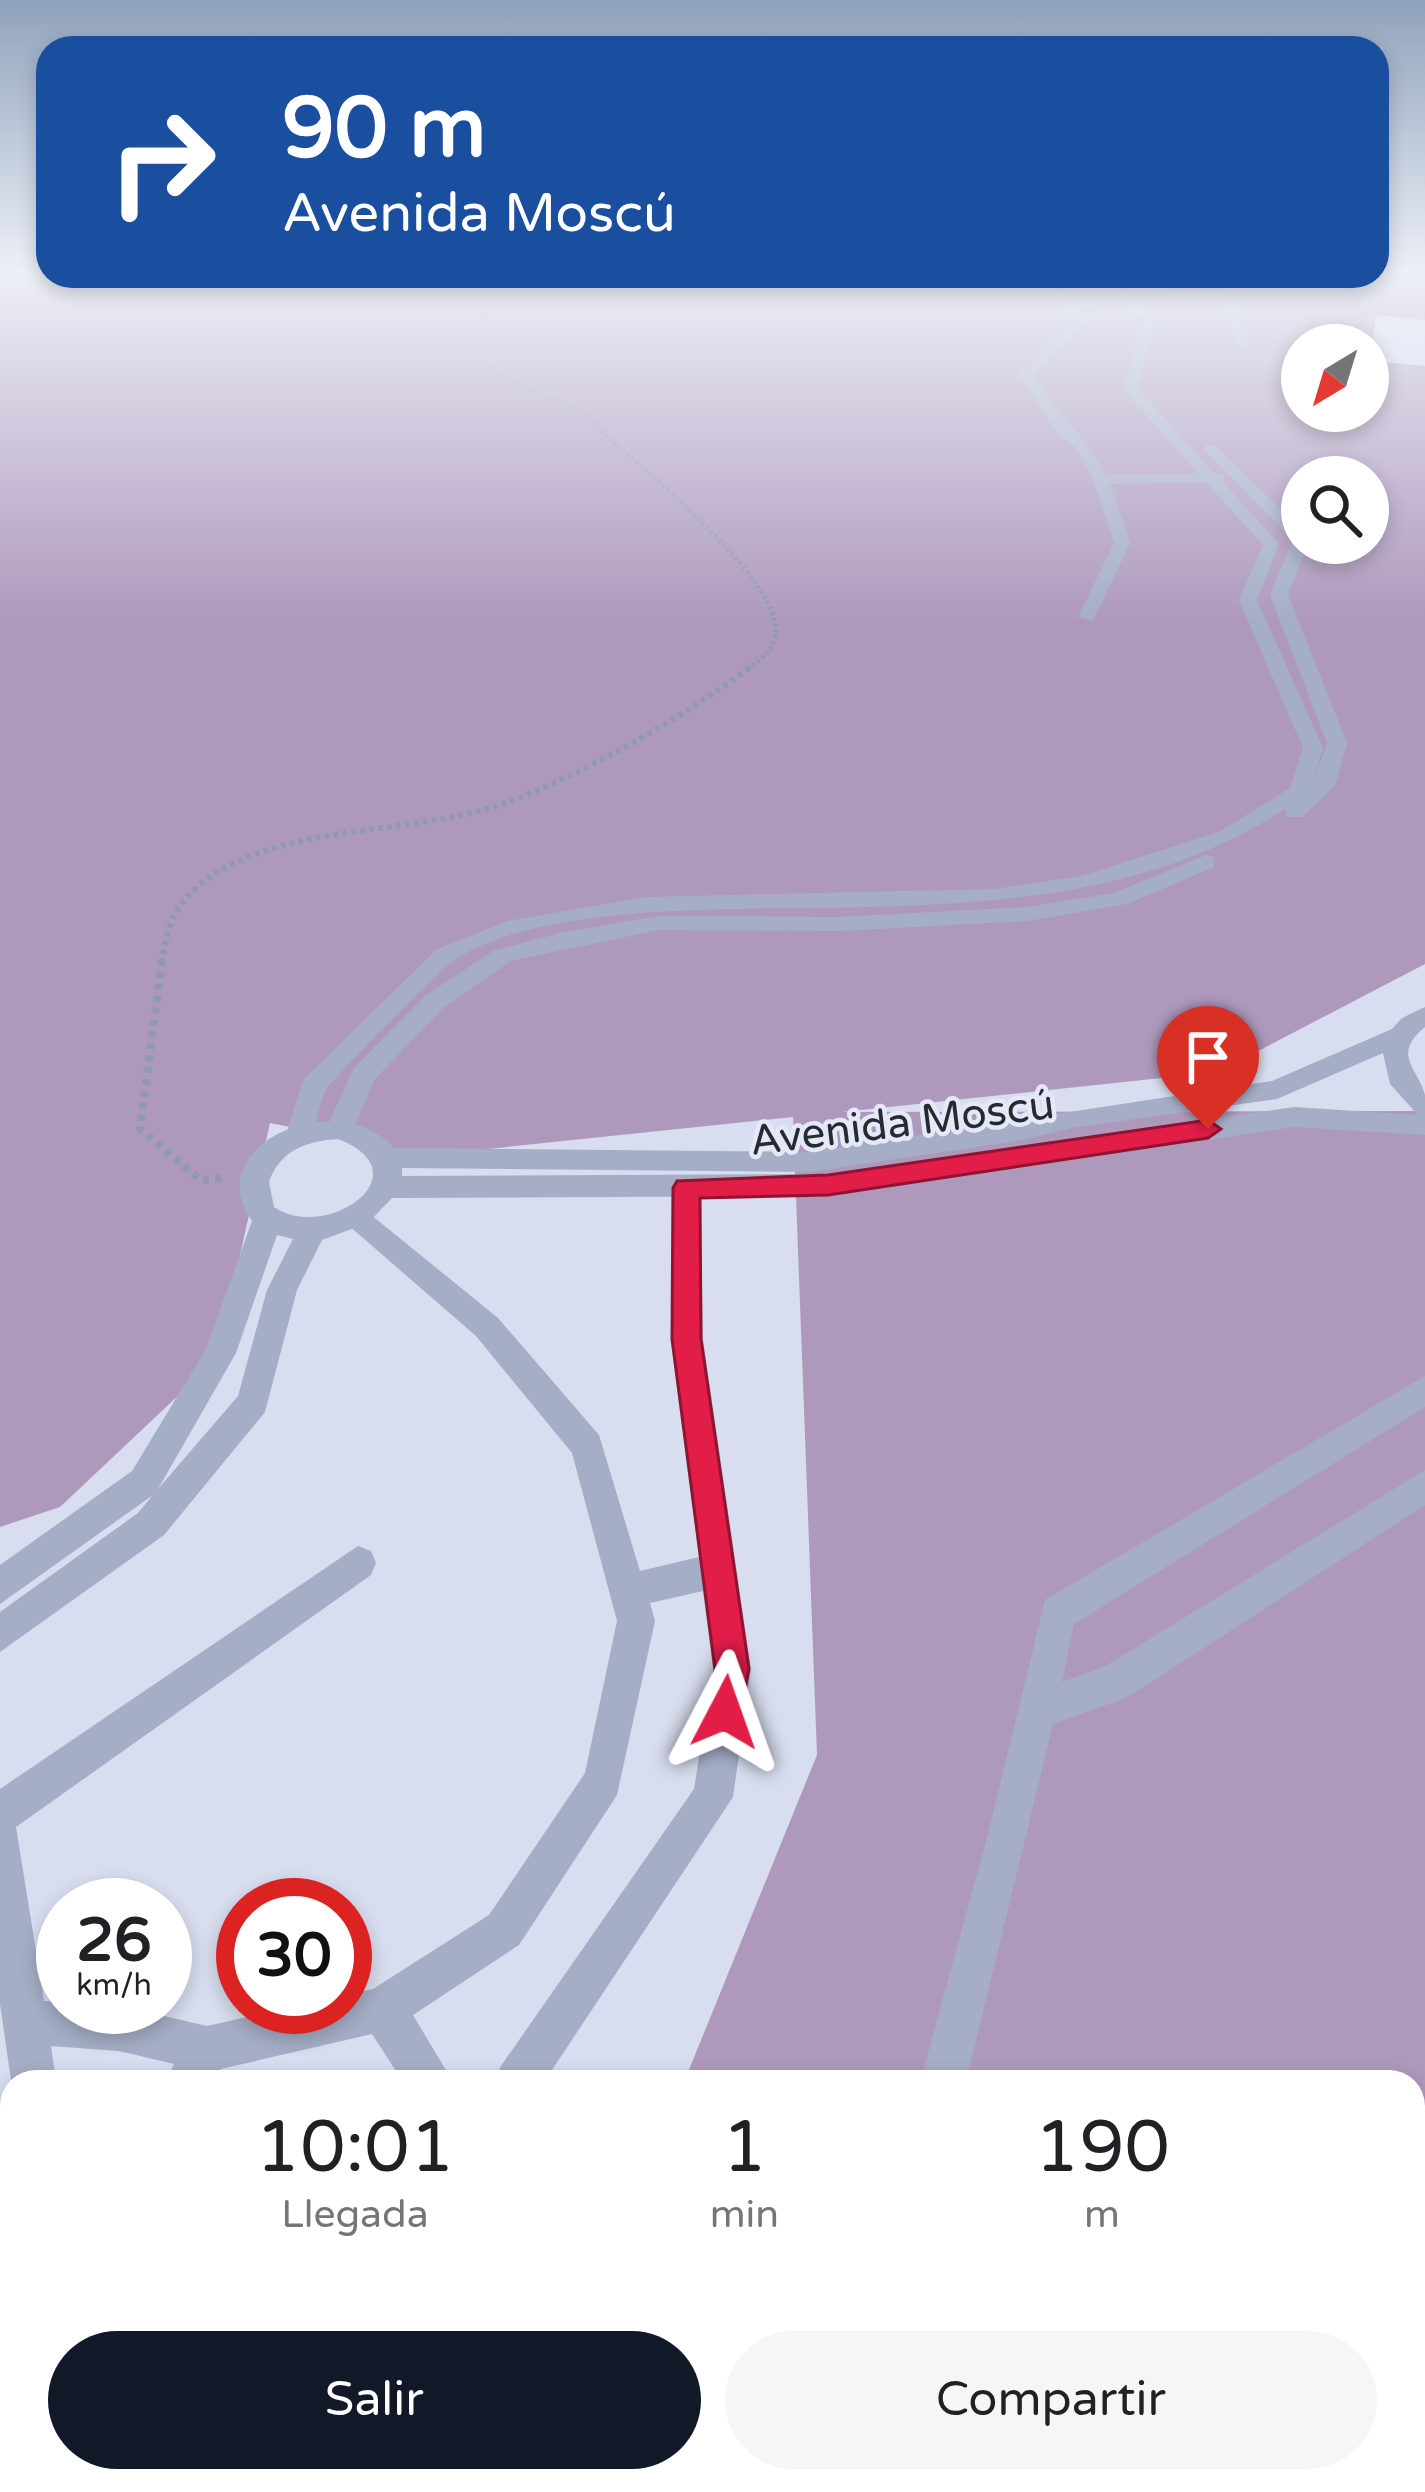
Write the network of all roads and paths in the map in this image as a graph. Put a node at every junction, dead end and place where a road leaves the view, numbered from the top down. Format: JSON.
{"nodes":[{"id":1,"x":521,"y":388,"type":"edge"},
{"id":2,"x":1035,"y":388,"type":"edge"},
{"id":3,"x":1130,"y":388,"type":"edge"},
{"id":4,"x":1151,"y":388,"type":"edge"},
{"id":5,"x":1238,"y":476,"type":"junction"},
{"id":6,"x":1210,"y":477,"type":"junction"},
{"id":7,"x":1101,"y":480,"type":"junction"},
{"id":8,"x":1088,"y":617,"type":"dead end"},
{"id":9,"x":1283,"y":685,"type":"junction"},
{"id":10,"x":1312,"y":686,"type":"junction"},
{"id":11,"x":1022,"y":903,"type":"junction"},
{"id":12,"x":711,"y":913,"type":"junction"},
{"id":13,"x":1425,"y":1015,"type":"edge"},
{"id":14,"x":1396,"y":1037,"type":"junction"},
{"id":15,"x":1277,"y":1090,"type":"junction"},
{"id":16,"x":1425,"y":1106,"type":"edge"},
{"id":17,"x":1294,"y":1117,"type":"junction"},
{"id":18,"x":1425,"y":1125,"type":"edge"},
{"id":19,"x":340,"y":1129,"type":"junction"},
{"id":20,"x":300,"y":1135,"type":"junction"},
{"id":21,"x":1030,"y":1142,"type":"junction"},
{"id":22,"x":387,"y":1173,"type":"junction"},
{"id":23,"x":255,"y":1175,"type":"junction"},
{"id":24,"x":686,"y":1188,"type":"junction"},
{"id":25,"x":268,"y":1219,"type":"junction"},
{"id":26,"x":355,"y":1219,"type":"junction"},
{"id":27,"x":312,"y":1230,"type":"junction"},
{"id":28,"x":1425,"y":1390,"type":"edge"},
{"id":29,"x":1425,"y":1486,"type":"edge"},
{"id":30,"x":358,"y":1563,"type":"dead end"},
{"id":31,"x":718,"y":1570,"type":"junction"},
{"id":32,"x":0,"y":1588,"type":"edge"},
{"id":33,"x":628,"y":1592,"type":"junction"},
{"id":34,"x":0,"y":1634,"type":"edge"},
{"id":35,"x":1036,"y":1710,"type":"junction"},
{"id":36,"x":0,"y":1814,"type":"edge"},
{"id":37,"x":0,"y":1839,"type":"edge"},
{"id":38,"x":382,"y":2008,"type":"junction"},
{"id":39,"x":25,"y":2022,"type":"junction"},
{"id":40,"x":198,"y":2065,"type":"edge"},
{"id":41,"x":31,"y":2070,"type":"edge"},
{"id":42,"x":422,"y":2070,"type":"edge"},
{"id":43,"x":525,"y":2070,"type":"edge"},
{"id":44,"x":946,"y":2070,"type":"edge"}],
"edges":[{"from":1,"to":23,"type":"path"},
{"from":2,"to":7,"type":"street"},
{"from":3,"to":6,"type":"street"},
{"from":4,"to":5,"type":"street"},
{"from":5,"to":6,"type":"street"},
{"from":5,"to":10,"type":"street"},
{"from":6,"to":7,"type":"street"},
{"from":6,"to":9,"type":"street"},
{"from":7,"to":8,"type":"street"},
{"from":9,"to":10,"type":"street"},
{"from":9,"to":11,"type":"street"},
{"from":10,"to":11,"type":"street"},
{"from":11,"to":12,"type":"street"},
{"from":12,"to":19,"type":"street"},
{"from":12,"to":20,"type":"street"},
{"from":13,"to":14,"type":"street","name":"Avenida Moscú"},
{"from":14,"to":15,"type":"street","name":"Avenida Moscú"},
{"from":14,"to":16,"type":"street"},
{"from":15,"to":17,"type":"street"},
{"from":15,"to":21,"type":"street","name":"Avenida Moscú"},
{"from":17,"to":18,"type":"street","name":"Avenida Moscú"},
{"from":17,"to":21,"type":"street","name":"Avenida Moscú"},
{"from":19,"to":20,"type":"street"},
{"from":19,"to":22,"type":"street"},
{"from":20,"to":23,"type":"street"},
{"from":21,"to":22,"type":"street","name":"Avenida Moscú"},
{"from":21,"to":24,"type":"street","name":"Avenida Moscú"},
{"from":22,"to":24,"type":"street","name":"Avenida Moscú"},
{"from":22,"to":26,"type":"street"},
{"from":23,"to":25,"type":"street"},
{"from":24,"to":31,"type":"street"},
{"from":25,"to":27,"type":"street"},
{"from":25,"to":32,"type":"street"},
{"from":26,"to":27,"type":"street"},
{"from":26,"to":33,"type":"street"},
{"from":27,"to":34,"type":"street"},
{"from":28,"to":35,"type":"street"},
{"from":29,"to":35,"type":"street"},
{"from":30,"to":36,"type":"street"},
{"from":31,"to":33,"type":"street"},
{"from":31,"to":43,"type":"street"},
{"from":33,"to":38,"type":"street"},
{"from":35,"to":44,"type":"street"},
{"from":37,"to":39,"type":"street"},
{"from":38,"to":40,"type":"street"},
{"from":38,"to":42,"type":"street"},
{"from":39,"to":40,"type":"street"},
{"from":39,"to":41,"type":"street"}]}
